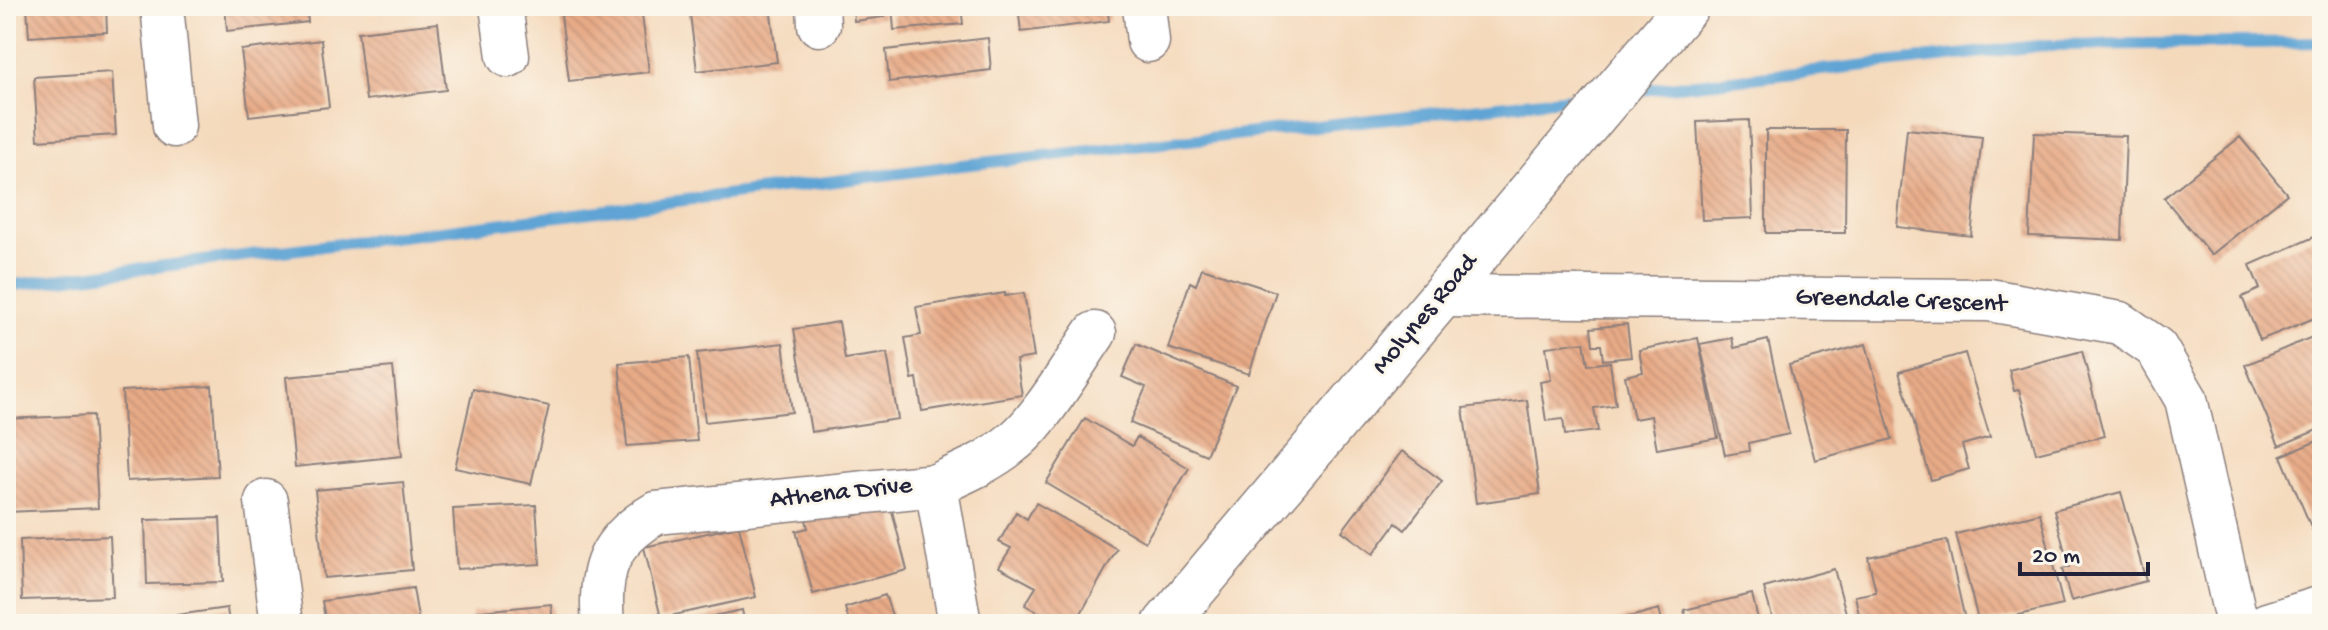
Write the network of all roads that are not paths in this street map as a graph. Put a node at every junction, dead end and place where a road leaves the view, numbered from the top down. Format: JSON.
{"nodes":[{"id":1,"x":162,"y":6,"type":"edge"},
{"id":2,"x":501,"y":6,"type":"edge"},
{"id":3,"x":1687,"y":6,"type":"edge"},
{"id":4,"x":508,"y":56,"type":"dead end"},
{"id":5,"x":174,"y":126,"type":"dead end"},
{"id":6,"x":1442,"y":296,"type":"junction"},
{"id":7,"x":1095,"y":333,"type":"dead end"},
{"id":8,"x":936,"y":485,"type":"junction"},
{"id":9,"x":266,"y":501,"type":"dead end"},
{"id":10,"x":2322,"y":607,"type":"edge"},
{"id":11,"x":282,"y":624,"type":"edge"},
{"id":12,"x":603,"y":624,"type":"edge"},
{"id":13,"x":960,"y":624,"type":"edge"},
{"id":14,"x":1165,"y":624,"type":"edge"},
{"id":15,"x":2237,"y":624,"type":"edge"},
{"id":16,"x":2267,"y":624,"type":"edge"}],
"edges":[{"from":1,"to":5,"type":"street"},
{"from":2,"to":4,"type":"street"},
{"from":3,"to":6,"type":"main road","name":"Molynes Road"},
{"from":6,"to":14,"type":"main road","name":"Molynes Road"},
{"from":6,"to":15,"type":"street","name":"Greendale Crescent"},
{"from":7,"to":8,"type":"street","name":"Athena Drive"},
{"from":8,"to":12,"type":"street","name":"Athena Drive"},
{"from":8,"to":13,"type":"street"},
{"from":9,"to":11,"type":"street"},
{"from":10,"to":16,"type":"street"}]}
